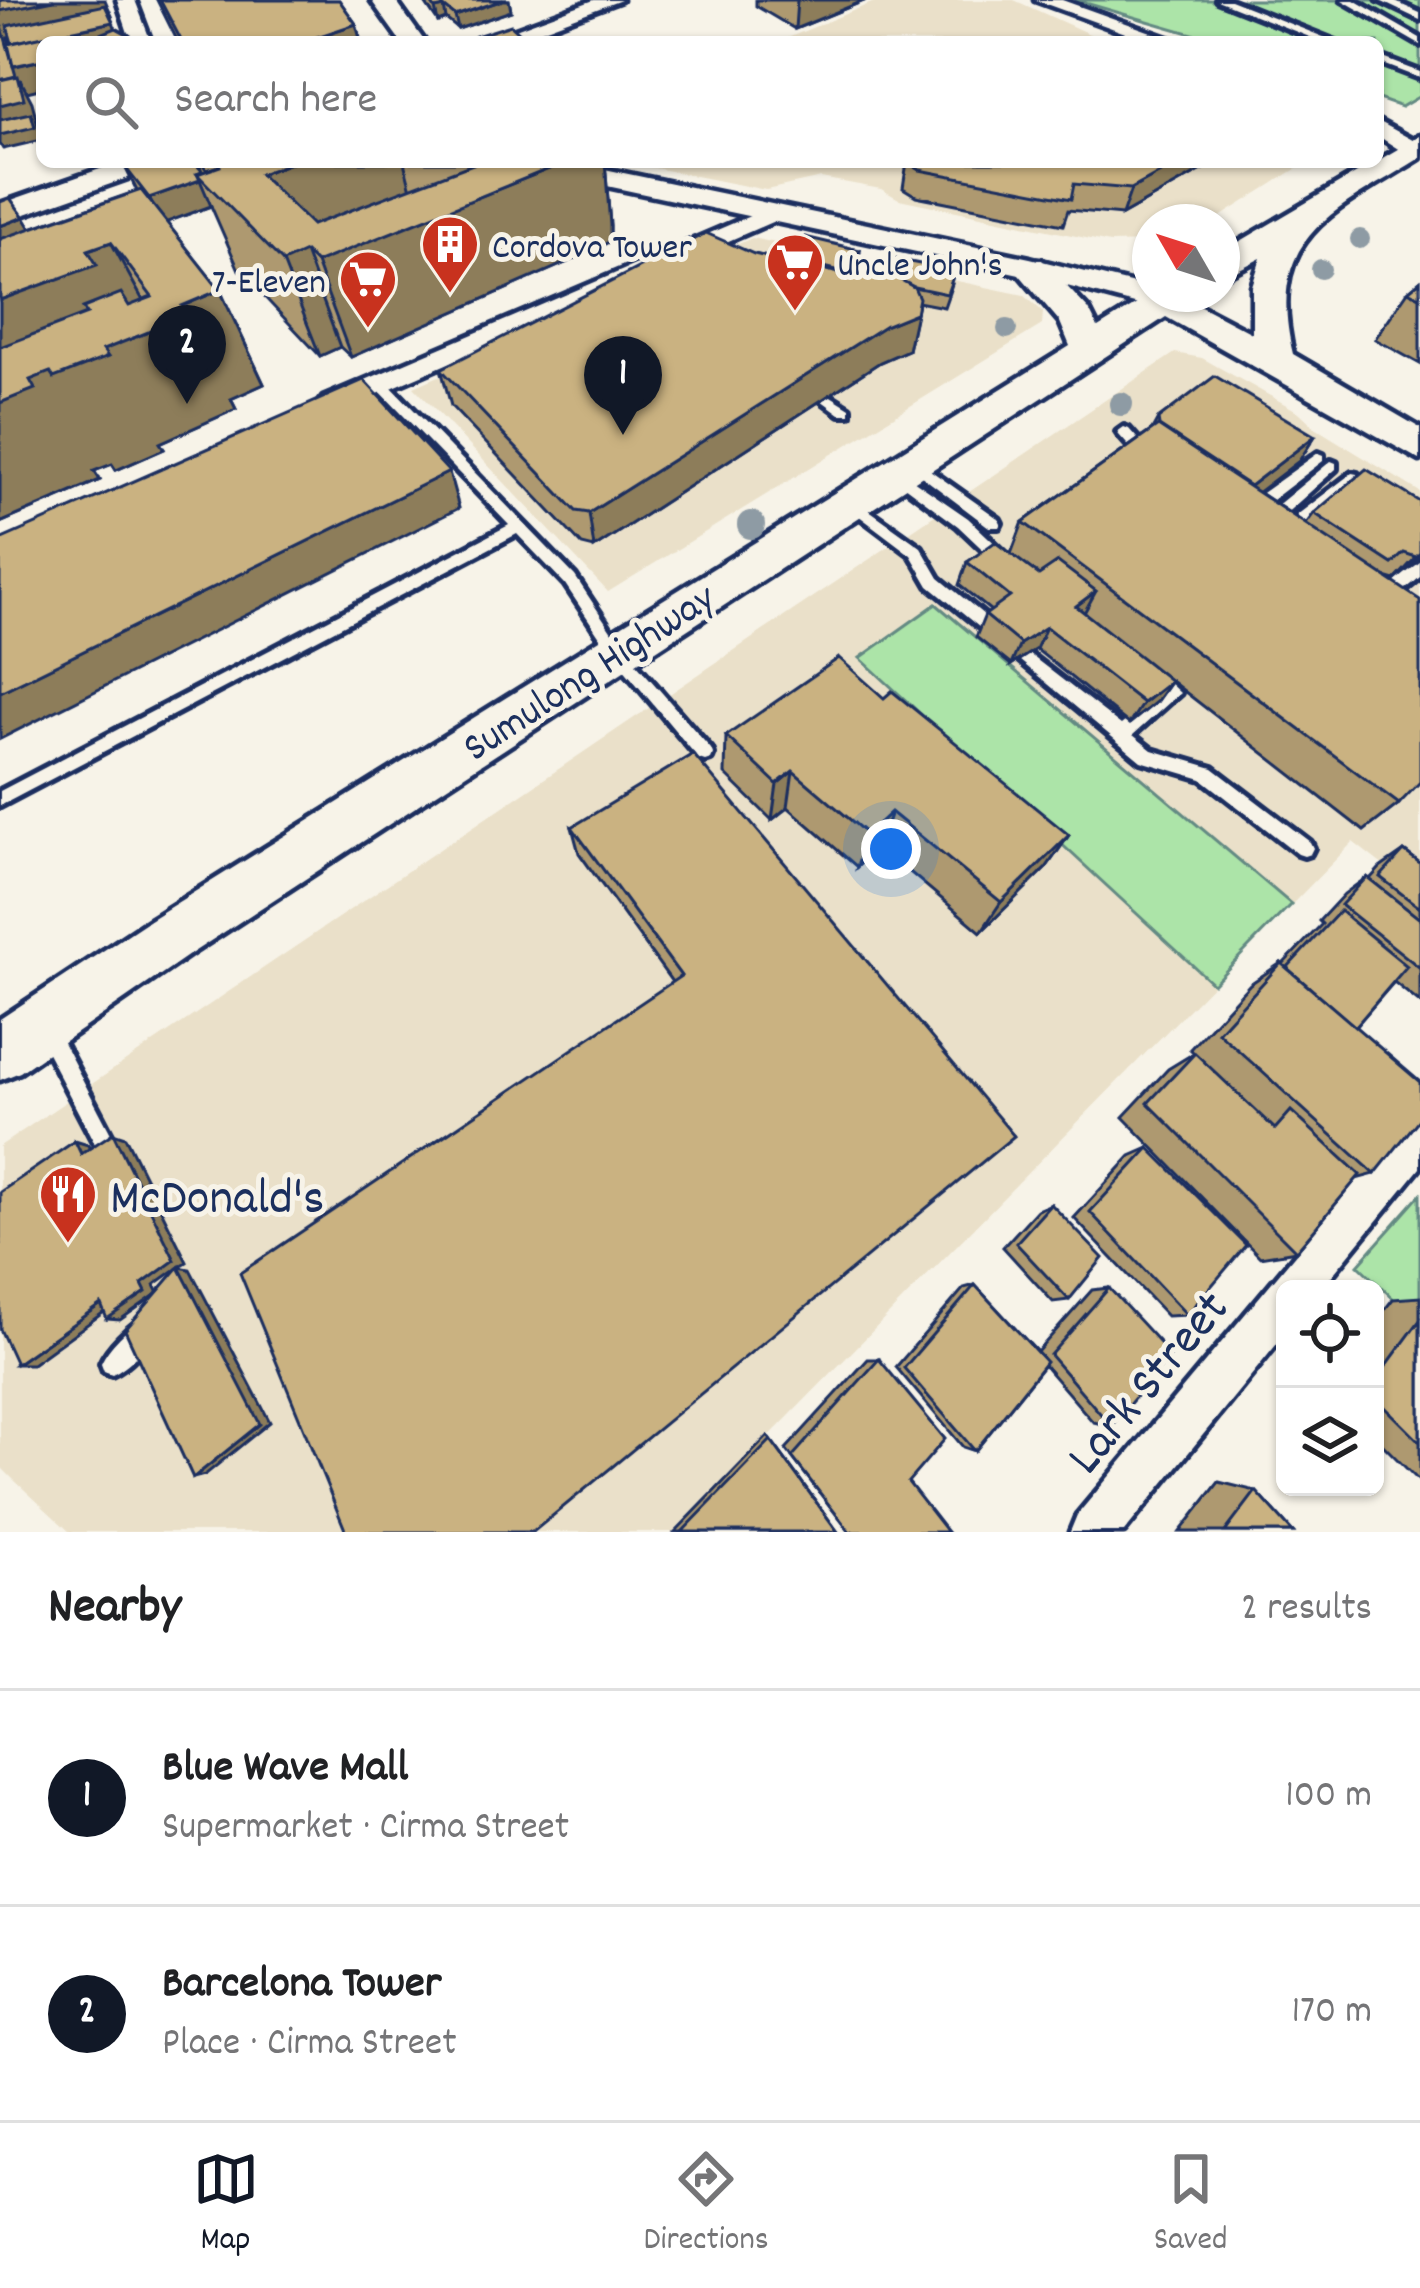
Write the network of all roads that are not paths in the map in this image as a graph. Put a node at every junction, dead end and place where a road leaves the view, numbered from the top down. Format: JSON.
{"nodes":[{"id":1,"x":126,"y":0,"type":"edge"},
{"id":2,"x":386,"y":0,"type":"edge"},
{"id":3,"x":612,"y":0,"type":"edge"},
{"id":4,"x":1044,"y":0,"type":"edge"},
{"id":5,"x":1222,"y":0,"type":"edge"},
{"id":6,"x":1347,"y":0,"type":"edge"},
{"id":7,"x":1383,"y":0,"type":"edge"},
{"id":8,"x":1420,"y":17,"type":"edge"},
{"id":9,"x":140,"y":36,"type":"edge"},
{"id":10,"x":409,"y":36,"type":"edge"},
{"id":11,"x":507,"y":36,"type":"edge"},
{"id":12,"x":1151,"y":36,"type":"edge"},
{"id":13,"x":1315,"y":36,"type":"edge"},
{"id":14,"x":1420,"y":42,"type":"edge"},
{"id":15,"x":1384,"y":61,"type":"edge"},
{"id":16,"x":1420,"y":75,"type":"edge"},
{"id":17,"x":1384,"y":130,"type":"edge"},
{"id":18,"x":1418,"y":149,"type":"edge"},
{"id":19,"x":126,"y":168,"type":"edge"},
{"id":20,"x":560,"y":168,"type":"edge"},
{"id":21,"x":0,"y":214,"type":"edge"},
{"id":22,"x":771,"y":214,"type":"junction"},
{"id":23,"x":1306,"y":215,"type":"junction"},
{"id":24,"x":1240,"y":256,"type":"edge"},
{"id":25,"x":1030,"y":267,"type":"junction"},
{"id":26,"x":1132,"y":289,"type":"edge"},
{"id":27,"x":1149,"y":312,"type":"edge"},
{"id":28,"x":1195,"y":312,"type":"edge"},
{"id":29,"x":1089,"y":349,"type":"junction"},
{"id":30,"x":1276,"y":360,"type":"junction"},
{"id":31,"x":380,"y":382,"type":"junction"},
{"id":32,"x":826,"y":397,"type":"edge"},
{"id":33,"x":845,"y":411,"type":"dead end"},
{"id":34,"x":315,"y":412,"type":"edge"},
{"id":35,"x":1124,"y":432,"type":"dead end"},
{"id":36,"x":1420,"y":446,"type":"edge"},
{"id":37,"x":1154,"y":463,"type":"edge"},
{"id":38,"x":904,"y":468,"type":"junction"},
{"id":39,"x":1352,"y":478,"type":"edge"},
{"id":40,"x":850,"y":501,"type":"junction"},
{"id":41,"x":1228,"y":512,"type":"edge"},
{"id":42,"x":994,"y":523,"type":"dead end"},
{"id":43,"x":520,"y":526,"type":"junction"},
{"id":44,"x":1292,"y":556,"type":"edge"},
{"id":45,"x":1315,"y":557,"type":"edge"},
{"id":46,"x":1420,"y":568,"type":"edge"},
{"id":47,"x":1023,"y":576,"type":"edge"},
{"id":48,"x":1363,"y":589,"type":"edge"},
{"id":49,"x":990,"y":628,"type":"edge"},
{"id":50,"x":617,"y":651,"type":"junction"},
{"id":51,"x":1024,"y":656,"type":"edge"},
{"id":52,"x":1140,"y":668,"type":"edge"},
{"id":53,"x":1121,"y":735,"type":"junction"},
{"id":54,"x":705,"y":754,"type":"dead end"},
{"id":55,"x":0,"y":799,"type":"edge"},
{"id":56,"x":1304,"y":848,"type":"dead end"},
{"id":57,"x":21,"y":1037,"type":"edge"},
{"id":58,"x":1420,"y":1136,"type":"edge"},
{"id":59,"x":118,"y":1169,"type":"edge"},
{"id":60,"x":1301,"y":1280,"type":"edge"},
{"id":61,"x":166,"y":1306,"type":"edge"},
{"id":62,"x":1276,"y":1311,"type":"edge"},
{"id":63,"x":112,"y":1364,"type":"dead end"},
{"id":64,"x":1094,"y":1532,"type":"edge"}],
"edges":[{"from":1,"to":9,"type":"street"},
{"from":2,"to":10,"type":"street"},
{"from":3,"to":11,"type":"street"},
{"from":4,"to":12,"type":"street"},
{"from":5,"to":13,"type":"lane"},
{"from":6,"to":14,"type":"lane"},
{"from":7,"to":8,"type":"lane"},
{"from":15,"to":16,"type":"lane"},
{"from":17,"to":18,"type":"street"},
{"from":18,"to":23,"type":"main road"},
{"from":19,"to":21,"type":"street"},
{"from":20,"to":22,"type":"street"},
{"from":22,"to":25,"type":"street"},
{"from":22,"to":31,"type":"street"},
{"from":23,"to":24,"type":"main road"},
{"from":23,"to":30,"type":"main road"},
{"from":25,"to":26,"type":"street"},
{"from":25,"to":29,"type":"main road"},
{"from":27,"to":29,"type":"main road","name":"Sumulong Highway"},
{"from":28,"to":30,"type":"main road"},
{"from":29,"to":38,"type":"main road","name":"Sumulong Highway"},
{"from":30,"to":36,"type":"main road"},
{"from":31,"to":34,"type":"street"},
{"from":31,"to":43,"type":"lane"},
{"from":32,"to":33,"type":"lane"},
{"from":35,"to":37,"type":"lane"},
{"from":38,"to":40,"type":"main road","name":"Sumulong Highway"},
{"from":38,"to":42,"type":"lane"},
{"from":38,"to":47,"type":"lane"},
{"from":39,"to":45,"type":"lane"},
{"from":40,"to":49,"type":"lane"},
{"from":40,"to":50,"type":"main road","name":"Sumulong Highway"},
{"from":41,"to":44,"type":"lane"},
{"from":43,"to":50,"type":"lane"},
{"from":43,"to":55,"type":"lane"},
{"from":46,"to":48,"type":"lane"},
{"from":50,"to":54,"type":"lane"},
{"from":50,"to":57,"type":"main road","name":"Sumulong Highway"},
{"from":51,"to":53,"type":"lane"},
{"from":52,"to":53,"type":"lane"},
{"from":53,"to":56,"type":"lane"},
{"from":57,"to":59,"type":"lane"},
{"from":58,"to":60,"type":"street","name":"Lark Street"},
{"from":61,"to":63,"type":"lane"},
{"from":62,"to":64,"type":"street","name":"Lark Street"}]}
